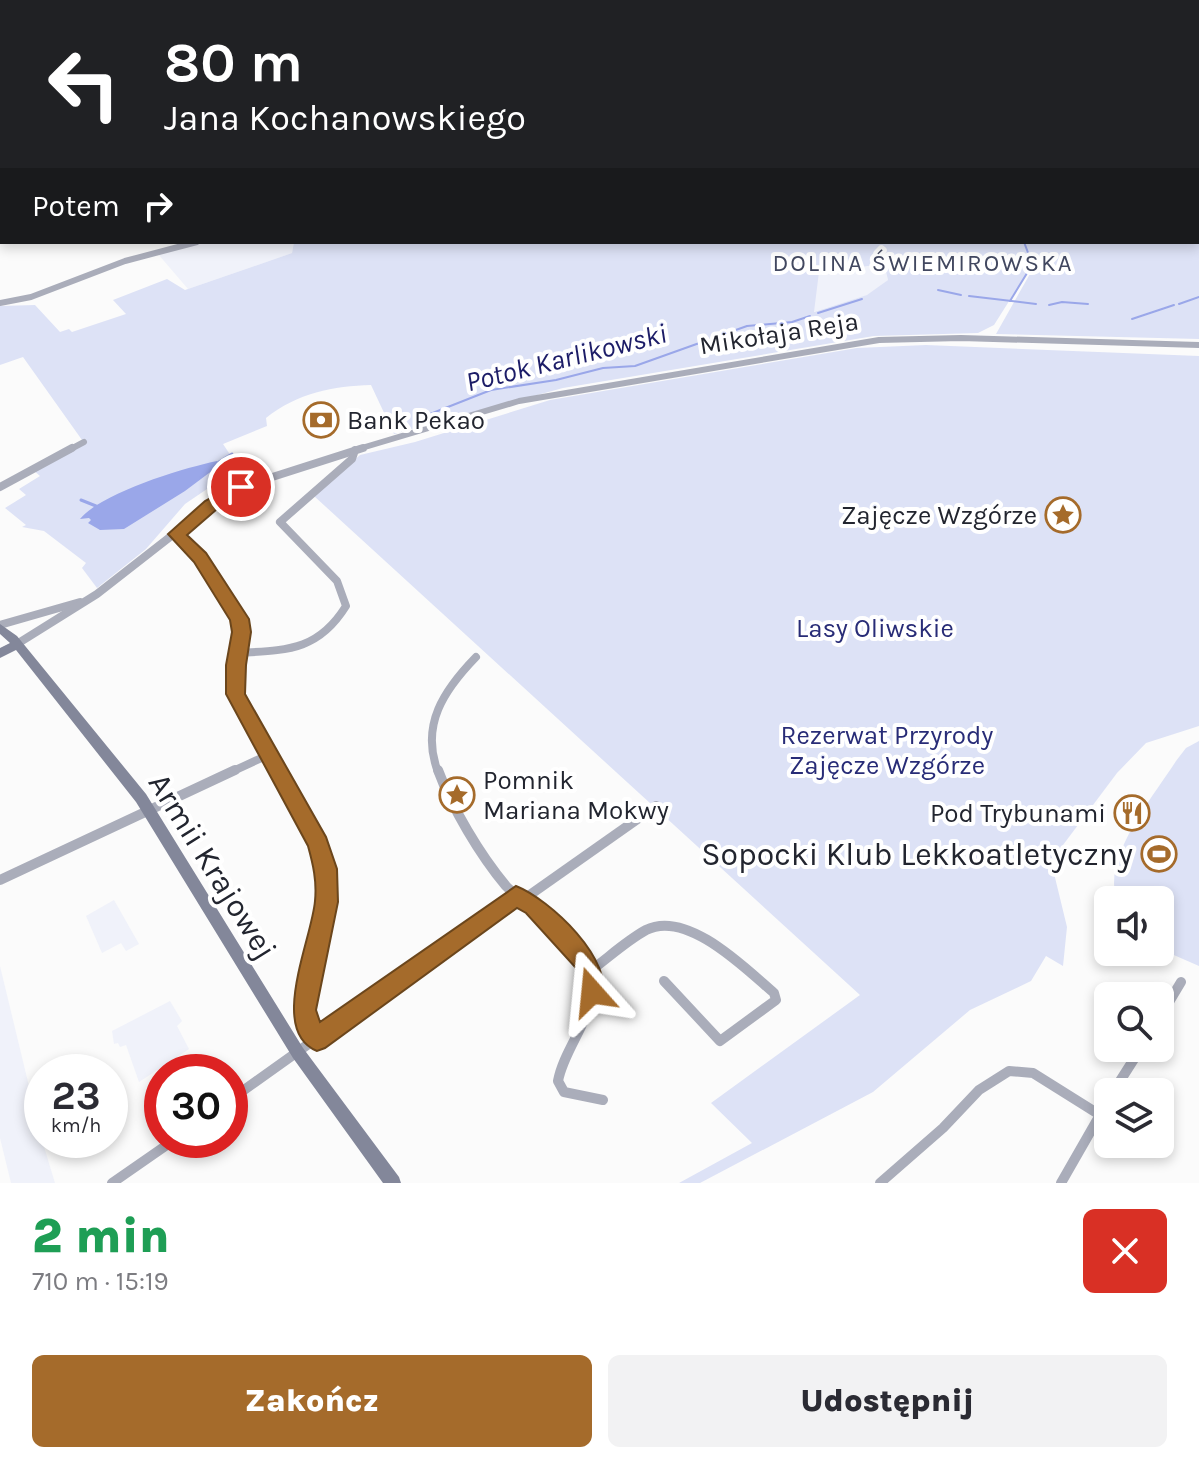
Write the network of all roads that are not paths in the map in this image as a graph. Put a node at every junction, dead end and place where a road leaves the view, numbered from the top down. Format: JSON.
{"nodes":[{"id":1,"x":189,"y":244,"type":"edge"},
{"id":2,"x":0,"y":303,"type":"edge"},
{"id":3,"x":1199,"y":345,"type":"edge"},
{"id":4,"x":84,"y":442,"type":"dead end"},
{"id":5,"x":355,"y":450,"type":"junction"},
{"id":6,"x":323,"y":459,"type":"junction"},
{"id":7,"x":337,"y":471,"type":"junction"},
{"id":8,"x":0,"y":487,"type":"edge"},
{"id":9,"x":176,"y":534,"type":"junction"},
{"id":10,"x":85,"y":602,"type":"junction"},
{"id":11,"x":0,"y":626,"type":"edge"},
{"id":12,"x":17,"y":644,"type":"junction"},
{"id":13,"x":238,"y":653,"type":"junction"},
{"id":14,"x":0,"y":654,"type":"edge"},
{"id":15,"x":476,"y":657,"type":"dead end"},
{"id":16,"x":268,"y":755,"type":"junction"},
{"id":17,"x":656,"y":806,"type":"dead end"},
{"id":18,"x":149,"y":810,"type":"junction"},
{"id":19,"x":0,"y":880,"type":"edge"},
{"id":20,"x":520,"y":898,"type":"junction"},
{"id":21,"x":590,"y":971,"type":"junction"},
{"id":22,"x":664,"y":981,"type":"dead end"},
{"id":23,"x":1181,"y":982,"type":"dead end"},
{"id":24,"x":1174,"y":994,"type":"edge"},
{"id":25,"x":317,"y":1039,"type":"junction"},
{"id":26,"x":298,"y":1053,"type":"junction"},
{"id":27,"x":248,"y":1088,"type":"edge"},
{"id":28,"x":603,"y":1100,"type":"dead end"},
{"id":29,"x":1094,"y":1111,"type":"edge"},
{"id":30,"x":1094,"y":1125,"type":"edge"},
{"id":31,"x":148,"y":1158,"type":"edge"},
{"id":32,"x":112,"y":1183,"type":"edge"},
{"id":33,"x":393,"y":1183,"type":"edge"},
{"id":34,"x":880,"y":1183,"type":"edge"},
{"id":35,"x":1061,"y":1183,"type":"edge"}],
"edges":[{"from":1,"to":2,"type":"street"},
{"from":3,"to":5,"type":"street","name":"Mikołaja Reja"},
{"from":4,"to":8,"type":"street"},
{"from":5,"to":6,"type":"street","name":"Mikołaja Reja"},
{"from":5,"to":7,"type":"street"},
{"from":6,"to":7,"type":"street"},
{"from":6,"to":9,"type":"street","name":"Mikołaja Reja"},
{"from":7,"to":13,"type":"street"},
{"from":9,"to":10,"type":"street","name":"Mikołaja Reja"},
{"from":9,"to":13,"type":"street"},
{"from":10,"to":11,"type":"street","name":"Mikołaja Reja"},
{"from":10,"to":12,"type":"street","name":"Mikołaja Reja"},
{"from":11,"to":12,"type":"street","name":"Armii Krajowej"},
{"from":12,"to":14,"type":"street","name":"Mikołaja Reja"},
{"from":12,"to":18,"type":"street","name":"Armii Krajowej"},
{"from":13,"to":16,"type":"street"},
{"from":15,"to":20,"type":"street"},
{"from":16,"to":18,"type":"street"},
{"from":16,"to":25,"type":"street"},
{"from":17,"to":20,"type":"street"},
{"from":18,"to":19,"type":"street"},
{"from":18,"to":26,"type":"street","name":"Armii Krajowej"},
{"from":20,"to":21,"type":"street"},
{"from":20,"to":25,"type":"street"},
{"from":21,"to":22,"type":"street"},
{"from":21,"to":28,"type":"street"},
{"from":23,"to":24,"type":"street"},
{"from":25,"to":26,"type":"street"},
{"from":26,"to":27,"type":"street"},
{"from":26,"to":33,"type":"street","name":"Armii Krajowej"},
{"from":29,"to":34,"type":"street"},
{"from":30,"to":35,"type":"street"},
{"from":31,"to":32,"type":"street"}]}
